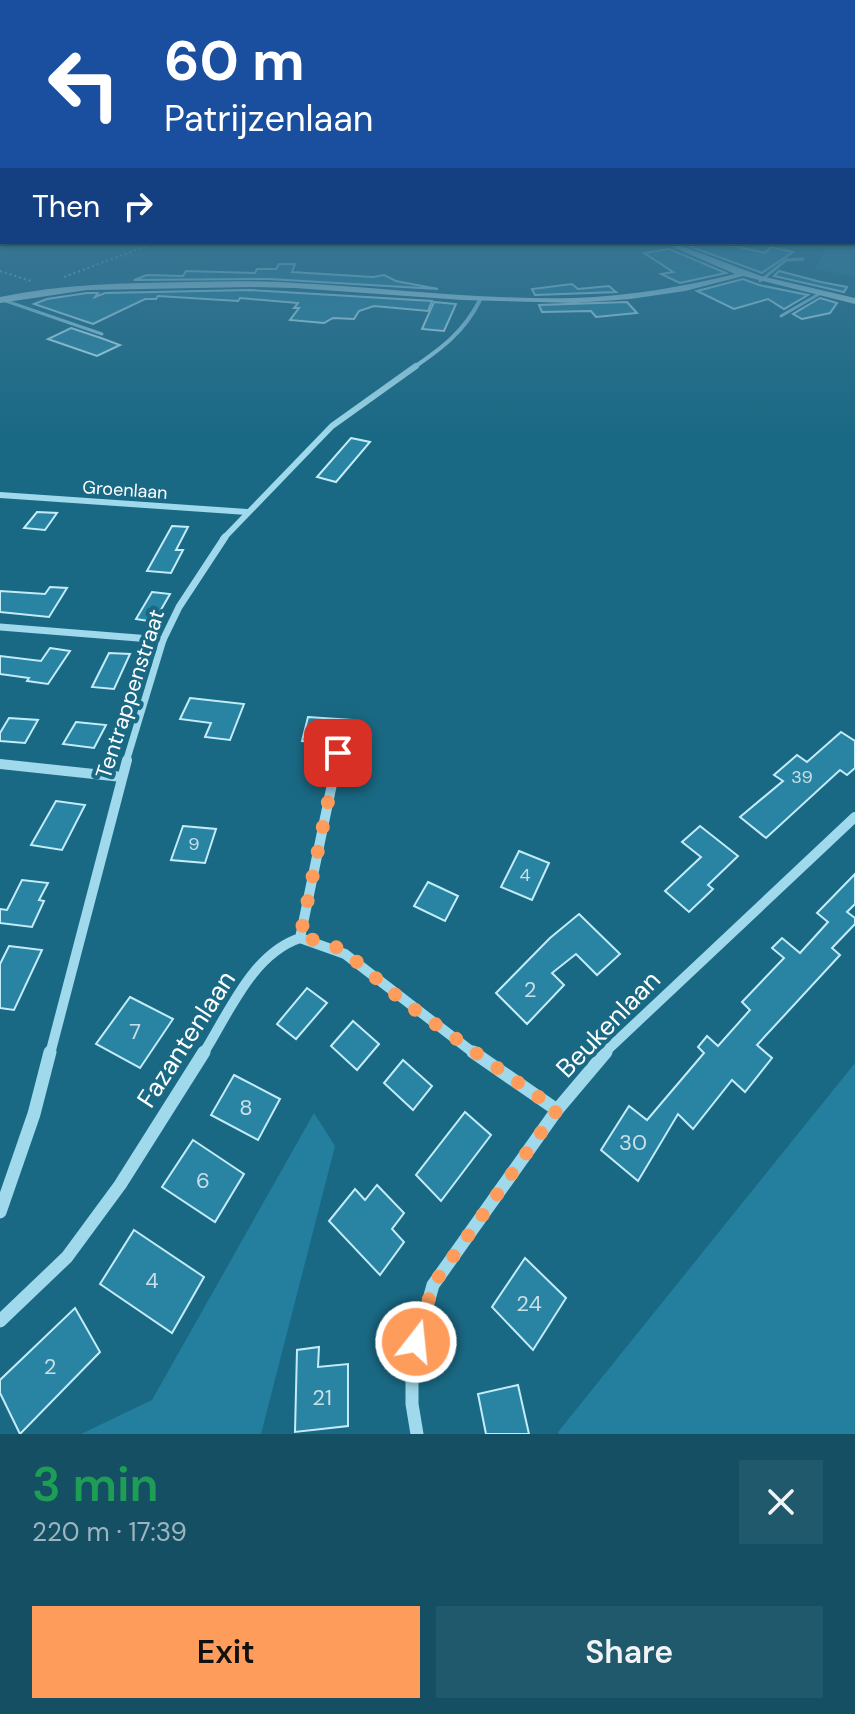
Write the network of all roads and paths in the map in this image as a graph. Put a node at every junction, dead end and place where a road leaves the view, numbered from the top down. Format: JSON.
{"nodes":[{"id":1,"x":13,"y":304,"type":"edge"},
{"id":2,"x":478,"y":304,"type":"edge"},
{"id":3,"x":802,"y":304,"type":"edge"},
{"id":4,"x":781,"y":316,"type":"dead end"},
{"id":5,"x":102,"y":334,"type":"dead end"},
{"id":6,"x":0,"y":495,"type":"edge"},
{"id":7,"x":247,"y":512,"type":"junction"},
{"id":8,"x":0,"y":627,"type":"edge"},
{"id":9,"x":163,"y":640,"type":"junction"},
{"id":10,"x":338,"y":753,"type":"dead end"},
{"id":11,"x":0,"y":764,"type":"edge"},
{"id":12,"x":122,"y":777,"type":"junction"},
{"id":13,"x":855,"y":817,"type":"edge"},
{"id":14,"x":300,"y":938,"type":"junction"},
{"id":15,"x":557,"y":1110,"type":"junction"},
{"id":16,"x":0,"y":1212,"type":"edge"},
{"id":17,"x":0,"y":1321,"type":"edge"},
{"id":18,"x":417,"y":1434,"type":"edge"}],
"edges":[{"from":1,"to":5,"type":"lane"},
{"from":2,"to":7,"type":"street","name":"Tentrappenstraat"},
{"from":3,"to":4,"type":"lane"},
{"from":6,"to":7,"type":"street","name":"Groenlaan"},
{"from":7,"to":9,"type":"street","name":"Tentrappenstraat"},
{"from":8,"to":9,"type":"street"},
{"from":9,"to":12,"type":"street","name":"Tentrappenstraat"},
{"from":10,"to":14,"type":"street"},
{"from":11,"to":12,"type":"street"},
{"from":12,"to":16,"type":"street","name":"Tentrappenstraat"},
{"from":13,"to":15,"type":"street","name":"Beukenlaan"},
{"from":14,"to":15,"type":"street"},
{"from":14,"to":17,"type":"street","name":"Fazantenlaan"},
{"from":15,"to":18,"type":"street","name":"Beukenlaan"}]}
